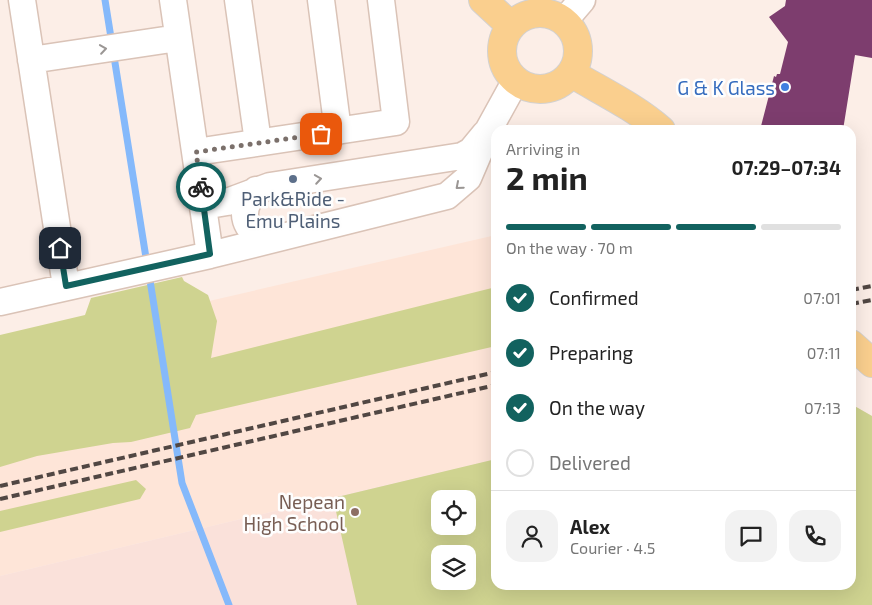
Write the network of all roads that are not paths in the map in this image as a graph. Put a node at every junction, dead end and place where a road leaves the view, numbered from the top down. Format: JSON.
{"nodes":[{"id":1,"x":22,"y":0,"type":"edge"},
{"id":2,"x":173,"y":0,"type":"edge"},
{"id":3,"x":238,"y":0,"type":"edge"},
{"id":4,"x":321,"y":0,"type":"edge"},
{"id":5,"x":381,"y":0,"type":"edge"},
{"id":6,"x":483,"y":0,"type":"edge"},
{"id":7,"x":582,"y":0,"type":"edge"},
{"id":8,"x":564,"y":21,"type":"junction"},
{"id":9,"x":511,"y":26,"type":"junction"},
{"id":10,"x":178,"y":38,"type":"junction"},
{"id":11,"x":31,"y":60,"type":"junction"},
{"id":12,"x":571,"y":73,"type":"junction"},
{"id":13,"x":516,"y":80,"type":"junction"},
{"id":14,"x":656,"y":125,"type":"edge"},
{"id":15,"x":489,"y":128,"type":"junction"},
{"id":16,"x":338,"y":131,"type":"junction"},
{"id":17,"x":258,"y":142,"type":"junction"},
{"id":18,"x":196,"y":152,"type":"junction"},
{"id":19,"x":256,"y":190,"type":"junction"},
{"id":20,"x":203,"y":206,"type":"junction"},
{"id":21,"x":272,"y":239,"type":"junction"},
{"id":22,"x":210,"y":254,"type":"junction"},
{"id":23,"x":66,"y":286,"type":"junction"},
{"id":24,"x":0,"y":299,"type":"edge"},
{"id":25,"x":856,"y":349,"type":"edge"},
{"id":26,"x":872,"y":363,"type":"edge"}],
"edges":[{"from":1,"to":11,"type":"street"},
{"from":2,"to":10,"type":"street"},
{"from":3,"to":17,"type":"street"},
{"from":4,"to":16,"type":"street"},
{"from":5,"to":16,"type":"street"},
{"from":6,"to":9,"type":"main road"},
{"from":7,"to":8,"type":"street"},
{"from":8,"to":9,"type":"main road"},
{"from":8,"to":12,"type":"main road"},
{"from":9,"to":13,"type":"main road"},
{"from":11,"to":10,"type":"street","one_way":true},
{"from":10,"to":18,"type":"street"},
{"from":11,"to":23,"type":"street"},
{"from":12,"to":13,"type":"main road"},
{"from":12,"to":14,"type":"main road"},
{"from":13,"to":15,"type":"street"},
{"from":19,"to":15,"type":"street","one_way":true},
{"from":15,"to":21,"type":"street","one_way":true},
{"from":16,"to":17,"type":"street"},
{"from":17,"to":18,"type":"street"},
{"from":18,"to":20,"type":"street"},
{"from":19,"to":20,"type":"street"},
{"from":19,"to":21,"type":"street"},
{"from":20,"to":22,"type":"street"},
{"from":21,"to":22,"type":"street"},
{"from":22,"to":23,"type":"street"},
{"from":23,"to":24,"type":"street"},
{"from":25,"to":26,"type":"main road"}]}
